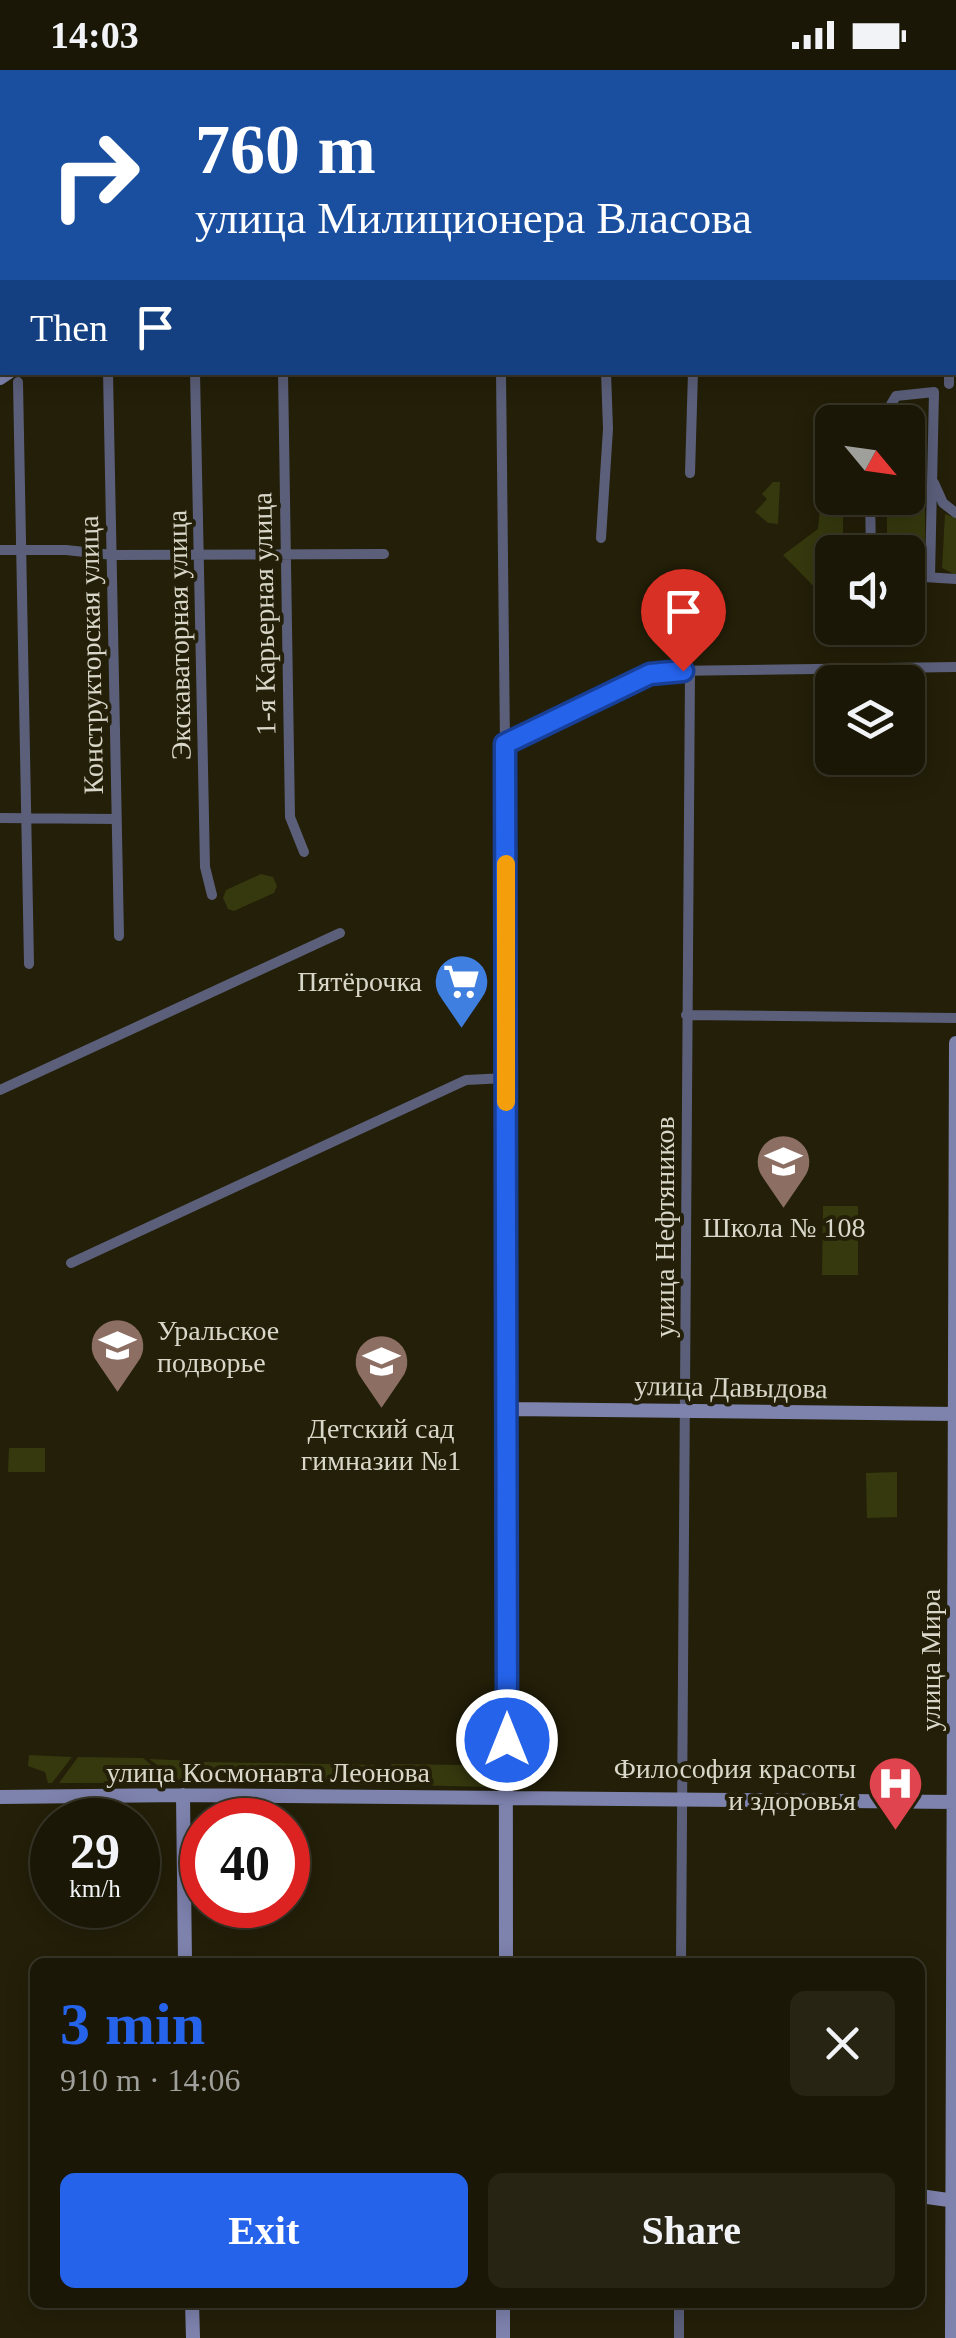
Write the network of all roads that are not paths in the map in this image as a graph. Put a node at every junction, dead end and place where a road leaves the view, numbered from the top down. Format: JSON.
{"nodes":[{"id":1,"x":108,"y":375,"type":"edge"},
{"id":2,"x":195,"y":375,"type":"edge"},
{"id":3,"x":283,"y":375,"type":"edge"},
{"id":4,"x":501,"y":375,"type":"edge"},
{"id":5,"x":606,"y":375,"type":"edge"},
{"id":6,"x":692,"y":375,"type":"edge"},
{"id":7,"x":13,"y":377,"type":"edge"},
{"id":8,"x":0,"y":378,"type":"edge"},
{"id":9,"x":891,"y":405,"type":"edge"},
{"id":10,"x":690,"y":473,"type":"dead end"},
{"id":11,"x":933,"y":480,"type":"junction"},
{"id":12,"x":956,"y":513,"type":"edge"},
{"id":13,"x":601,"y":538,"type":"dead end"},
{"id":14,"x":20,"y":549,"type":"junction"},
{"id":15,"x":0,"y":550,"type":"edge"},
{"id":16,"x":384,"y":554,"type":"dead end"},
{"id":17,"x":113,"y":555,"type":"junction"},
{"id":18,"x":200,"y":555,"type":"junction"},
{"id":19,"x":286,"y":555,"type":"junction"},
{"id":20,"x":925,"y":577,"type":"edge"},
{"id":21,"x":930,"y":577,"type":"junction"},
{"id":22,"x":956,"y":578,"type":"edge"},
{"id":23,"x":956,"y":667,"type":"edge"},
{"id":24,"x":690,"y":671,"type":"junction"},
{"id":25,"x":505,"y":744,"type":"junction"},
{"id":26,"x":0,"y":818,"type":"edge"},
{"id":27,"x":26,"y":818,"type":"junction"},
{"id":28,"x":116,"y":819,"type":"junction"},
{"id":29,"x":304,"y":852,"type":"dead end"},
{"id":30,"x":212,"y":895,"type":"dead end"},
{"id":31,"x":340,"y":933,"type":"dead end"},
{"id":32,"x":119,"y":936,"type":"dead end"},
{"id":33,"x":29,"y":964,"type":"dead end"},
{"id":34,"x":686,"y":1015,"type":"junction"},
{"id":35,"x":956,"y":1018,"type":"edge"},
{"id":36,"x":956,"y":1043,"type":"edge"},
{"id":37,"x":506,"y":1078,"type":"junction"},
{"id":38,"x":0,"y":1090,"type":"edge"},
{"id":39,"x":71,"y":1263,"type":"dead end"},
{"id":40,"x":506,"y":1409,"type":"junction"},
{"id":41,"x":687,"y":1411,"type":"junction"},
{"id":42,"x":956,"y":1414,"type":"edge"},
{"id":43,"x":183,"y":1795,"type":"junction"},
{"id":44,"x":0,"y":1797,"type":"edge"},
{"id":45,"x":507,"y":1797,"type":"junction"},
{"id":46,"x":682,"y":1799,"type":"junction"},
{"id":47,"x":955,"y":1802,"type":"edge"},
{"id":48,"x":185,"y":1958,"type":"edge"},
{"id":49,"x":506,"y":1958,"type":"edge"},
{"id":50,"x":681,"y":1958,"type":"edge"},
{"id":51,"x":925,"y":2197,"type":"edge"},
{"id":52,"x":955,"y":2201,"type":"edge"},
{"id":53,"x":192,"y":2308,"type":"edge"},
{"id":54,"x":503,"y":2308,"type":"edge"},
{"id":55,"x":679,"y":2308,"type":"edge"},
{"id":56,"x":192,"y":2338,"type":"edge"},
{"id":57,"x":503,"y":2338,"type":"edge"},
{"id":58,"x":679,"y":2338,"type":"edge"},
{"id":59,"x":952,"y":2338,"type":"edge"}],
"edges":[{"from":1,"to":17,"type":"street","name":"Конструкторская улица"},
{"from":2,"to":18,"type":"street","name":"Экскаваторная улица"},
{"from":3,"to":19,"type":"street","name":"1-я Карьерная улица"},
{"from":4,"to":25,"type":"street"},
{"from":5,"to":13,"type":"street"},
{"from":6,"to":10,"type":"street"},
{"from":7,"to":8,"type":"main road"},
{"from":7,"to":14,"type":"street"},
{"from":9,"to":11,"type":"street"},
{"from":11,"to":12,"type":"street"},
{"from":11,"to":21,"type":"street"},
{"from":14,"to":15,"type":"street"},
{"from":14,"to":17,"type":"street"},
{"from":14,"to":27,"type":"street"},
{"from":16,"to":19,"type":"street"},
{"from":17,"to":18,"type":"street"},
{"from":17,"to":28,"type":"street","name":"Конструкторская улица"},
{"from":18,"to":19,"type":"street"},
{"from":18,"to":30,"type":"street","name":"Экскаваторная улица"},
{"from":19,"to":29,"type":"street","name":"1-я Карьерная улица"},
{"from":20,"to":21,"type":"street"},
{"from":21,"to":22,"type":"street"},
{"from":23,"to":24,"type":"street"},
{"from":24,"to":25,"type":"street"},
{"from":24,"to":34,"type":"street","name":"улица Нефтяников"},
{"from":25,"to":37,"type":"main road"},
{"from":26,"to":27,"type":"street"},
{"from":27,"to":28,"type":"street"},
{"from":27,"to":33,"type":"street"},
{"from":28,"to":32,"type":"street","name":"Конструкторская улица"},
{"from":31,"to":38,"type":"street"},
{"from":34,"to":35,"type":"street"},
{"from":34,"to":41,"type":"street","name":"улица Нефтяников"},
{"from":36,"to":42,"type":"main road","name":"улица Мира"},
{"from":37,"to":39,"type":"street"},
{"from":37,"to":40,"type":"main road"},
{"from":40,"to":41,"type":"main road","name":"улица Давыдова"},
{"from":40,"to":45,"type":"main road"},
{"from":41,"to":42,"type":"main road","name":"улица Давыдова"},
{"from":41,"to":46,"type":"street","name":"улица Нефтяников"},
{"from":42,"to":47,"type":"main road","name":"улица Мира"},
{"from":43,"to":44,"type":"main road","name":"улица Космонавта Леонова"},
{"from":43,"to":45,"type":"main road","name":"улица Космонавта Леонова"},
{"from":43,"to":48,"type":"main road"},
{"from":45,"to":46,"type":"main road","name":"улица Космонавта Леонова"},
{"from":45,"to":49,"type":"main road"},
{"from":46,"to":47,"type":"main road","name":"улица Космонавта Леонова"},
{"from":46,"to":50,"type":"street","name":"улица Нефтяников"},
{"from":47,"to":52,"type":"main road","name":"улица Мира"},
{"from":51,"to":52,"type":"main road"},
{"from":52,"to":59,"type":"main road","name":"улица Мира"},
{"from":53,"to":56,"type":"main road"},
{"from":54,"to":57,"type":"main road"},
{"from":55,"to":58,"type":"street"}]}
